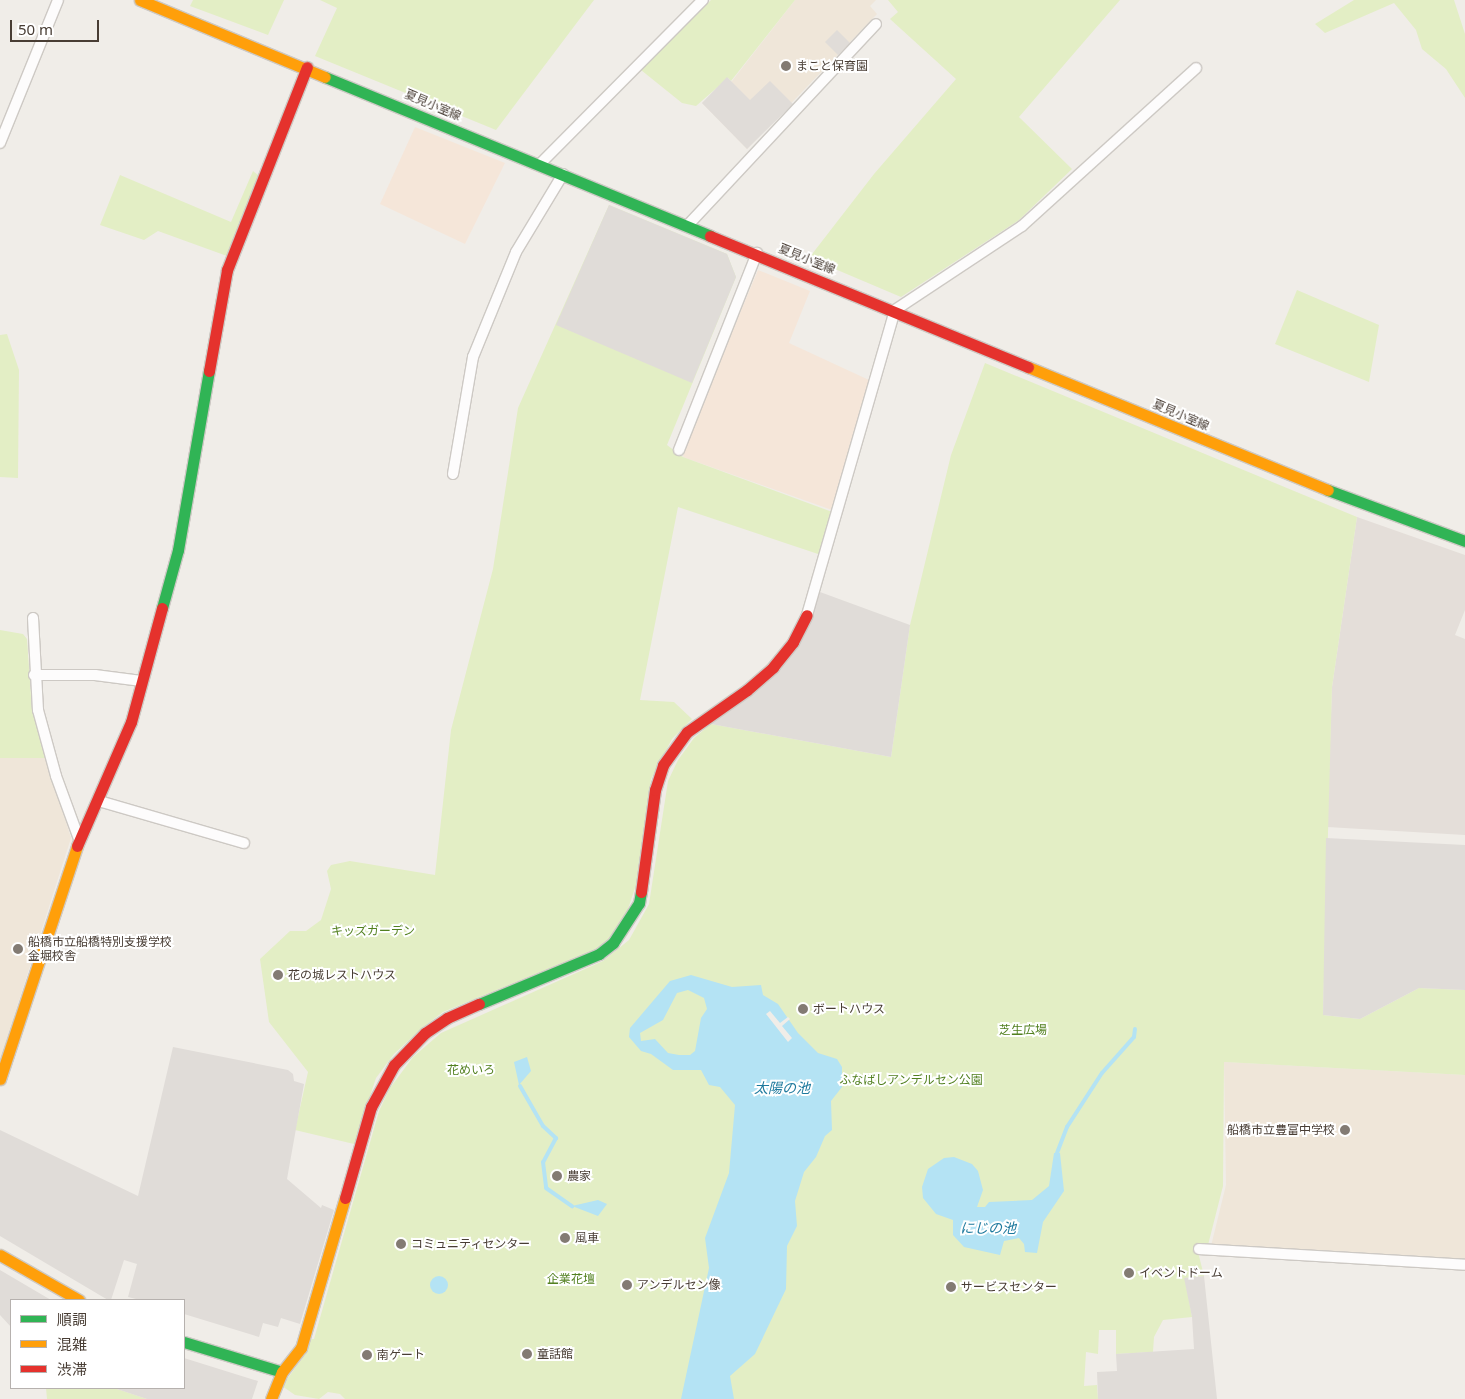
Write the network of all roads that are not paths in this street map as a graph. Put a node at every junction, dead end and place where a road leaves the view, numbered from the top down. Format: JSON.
{"nodes":[{"id":1,"x":58,"y":0,"type":"edge"},
{"id":2,"x":140,"y":0,"type":"edge"},
{"id":3,"x":703,"y":0,"type":"edge"},
{"id":4,"x":876,"y":24,"type":"dead end"},
{"id":5,"x":308,"y":67,"type":"junction"},
{"id":6,"x":1196,"y":68,"type":"dead end"},
{"id":7,"x":0,"y":143,"type":"edge"},
{"id":8,"x":540,"y":164,"type":"junction"},
{"id":9,"x":563,"y":174,"type":"junction"},
{"id":10,"x":688,"y":225,"type":"junction"},
{"id":11,"x":757,"y":254,"type":"junction"},
{"id":12,"x":895,"y":310,"type":"junction"},
{"id":13,"x":678,"y":450,"type":"dead end"},
{"id":14,"x":453,"y":474,"type":"dead end"},
{"id":15,"x":1465,"y":542,"type":"edge"},
{"id":16,"x":807,"y":615,"type":"joint"},
{"id":17,"x":33,"y":618,"type":"dead end"},
{"id":18,"x":34,"y":675,"type":"junction"},
{"id":19,"x":142,"y":681,"type":"junction"},
{"id":20,"x":99,"y":801,"type":"junction"},
{"id":21,"x":79,"y":838,"type":"junction"},
{"id":22,"x":244,"y":843,"type":"dead end"},
{"id":23,"x":0,"y":1079,"type":"edge"},
{"id":24,"x":1199,"y":1249,"type":"dead end"},
{"id":25,"x":0,"y":1254,"type":"edge"},
{"id":26,"x":1465,"y":1265,"type":"edge"},
{"id":27,"x":77,"y":1299,"type":"edge"},
{"id":28,"x":185,"y":1342,"type":"edge"},
{"id":29,"x":282,"y":1372,"type":"junction"},
{"id":30,"x":270,"y":1399,"type":"edge"}],
"edges":[{"from":1,"to":7,"type":"street"},
{"from":2,"to":5,"type":"street","name":"夏見小室線"},
{"from":3,"to":8,"type":"street"},
{"from":4,"to":10,"type":"street"},
{"from":5,"to":8,"type":"street","name":"夏見小室線"},
{"from":5,"to":19,"type":"street"},
{"from":6,"to":12,"type":"street"},
{"from":8,"to":9,"type":"street","name":"夏見小室線"},
{"from":9,"to":10,"type":"street","name":"夏見小室線"},
{"from":9,"to":14,"type":"street"},
{"from":10,"to":11,"type":"street","name":"夏見小室線"},
{"from":11,"to":12,"type":"street","name":"夏見小室線"},
{"from":11,"to":13,"type":"street"},
{"from":12,"to":15,"type":"street","name":"夏見小室線"},
{"from":12,"to":16,"type":"street"},
{"from":16,"to":29,"type":"street"},
{"from":17,"to":18,"type":"street"},
{"from":18,"to":19,"type":"street"},
{"from":18,"to":21,"type":"street"},
{"from":19,"to":20,"type":"street"},
{"from":20,"to":21,"type":"street"},
{"from":20,"to":22,"type":"street"},
{"from":21,"to":23,"type":"street"},
{"from":24,"to":26,"type":"street"},
{"from":25,"to":27,"type":"street"},
{"from":28,"to":29,"type":"street"},
{"from":29,"to":30,"type":"street"}]}
